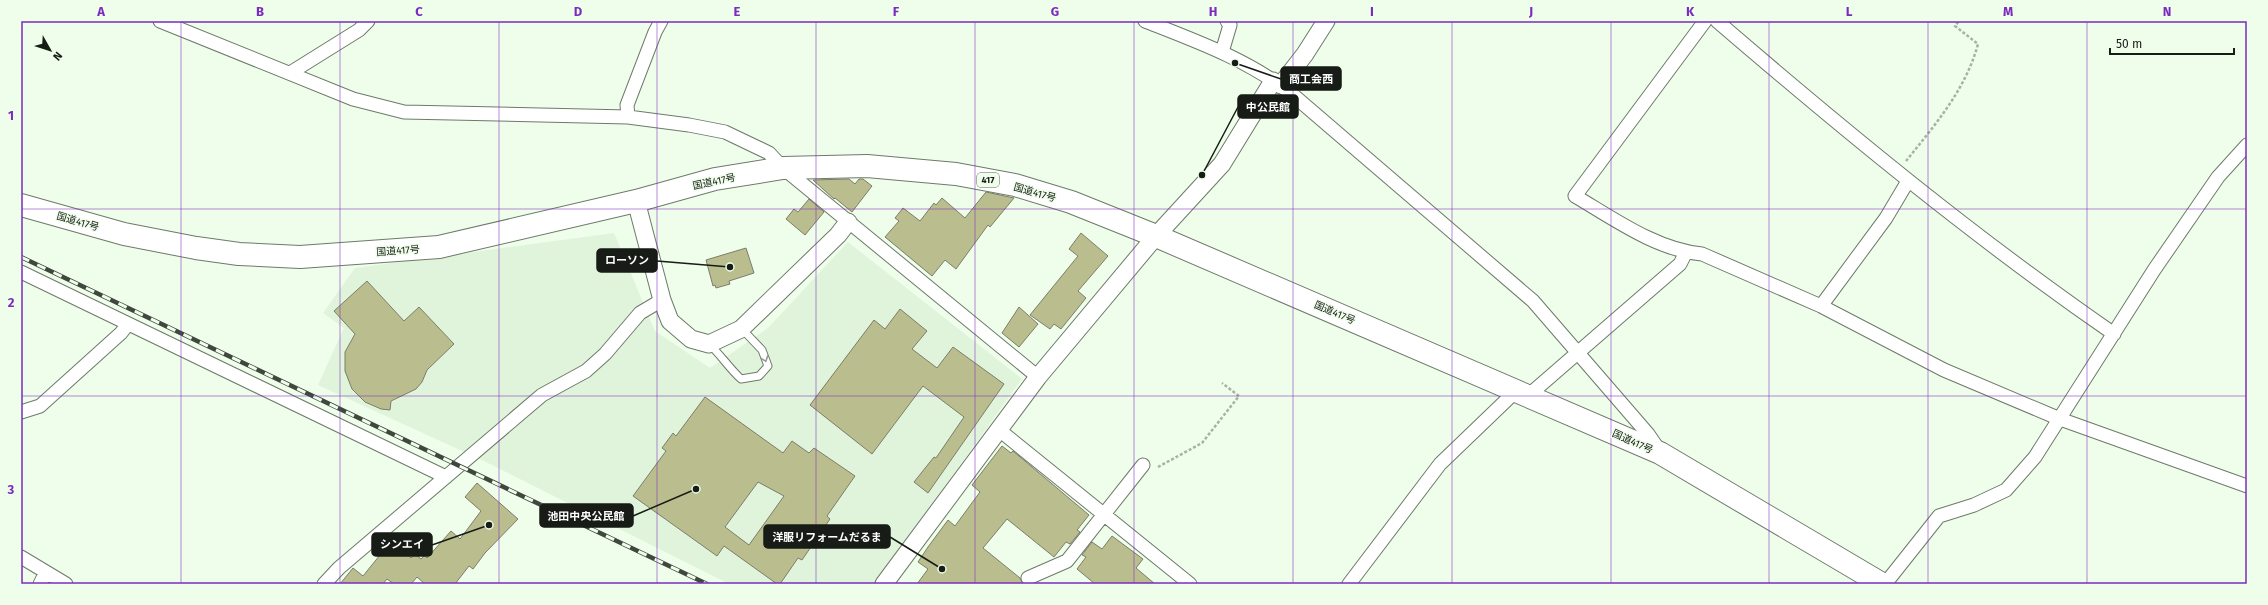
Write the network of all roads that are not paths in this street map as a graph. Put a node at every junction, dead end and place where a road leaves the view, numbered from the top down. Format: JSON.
{"nodes":[{"id":1,"x":160,"y":21,"type":"edge"},
{"id":2,"x":368,"y":21,"type":"edge"},
{"id":3,"x":662,"y":21,"type":"edge"},
{"id":4,"x":1144,"y":21,"type":"edge"},
{"id":5,"x":1228,"y":21,"type":"edge"},
{"id":6,"x":1326,"y":21,"type":"edge"},
{"id":7,"x":1705,"y":21,"type":"edge"},
{"id":8,"x":1717,"y":21,"type":"edge"},
{"id":9,"x":1222,"y":52,"type":"junction"},
{"id":10,"x":290,"y":73,"type":"junction"},
{"id":11,"x":1277,"y":83,"type":"junction"},
{"id":12,"x":628,"y":117,"type":"junction"},
{"id":13,"x":2247,"y":145,"type":"edge"},
{"id":14,"x":783,"y":168,"type":"junction"},
{"id":15,"x":1908,"y":181,"type":"junction"},
{"id":16,"x":636,"y":200,"type":"junction"},
{"id":17,"x":21,"y":205,"type":"edge"},
{"id":18,"x":848,"y":222,"type":"junction"},
{"id":19,"x":1156,"y":236,"type":"junction"},
{"id":20,"x":1686,"y":252,"type":"junction"},
{"id":21,"x":21,"y":272,"type":"edge"},
{"id":22,"x":662,"y":300,"type":"junction"},
{"id":23,"x":1821,"y":306,"type":"junction"},
{"id":24,"x":128,"y":324,"type":"junction"},
{"id":25,"x":741,"y":329,"type":"junction"},
{"id":26,"x":2114,"y":334,"type":"junction"},
{"id":27,"x":709,"y":344,"type":"junction"},
{"id":28,"x":1576,"y":352,"type":"junction"},
{"id":29,"x":1038,"y":377,"type":"junction"},
{"id":30,"x":1523,"y":392,"type":"junction"},
{"id":31,"x":21,"y":412,"type":"edge"},
{"id":32,"x":2060,"y":419,"type":"junction"},
{"id":33,"x":998,"y":429,"type":"junction"},
{"id":34,"x":1660,"y":453,"type":"junction"},
{"id":35,"x":1140,"y":468,"type":"road end"},
{"id":36,"x":446,"y":477,"type":"junction"},
{"id":37,"x":2247,"y":486,"type":"edge"},
{"id":38,"x":1104,"y":514,"type":"junction"},
{"id":39,"x":21,"y":557,"type":"edge"},
{"id":40,"x":46,"y":572,"type":"junction"},
{"id":41,"x":1028,"y":578,"type":"dead end"},
{"id":42,"x":40,"y":584,"type":"edge"},
{"id":43,"x":66,"y":584,"type":"edge"},
{"id":44,"x":324,"y":584,"type":"edge"},
{"id":45,"x":884,"y":584,"type":"edge"},
{"id":46,"x":1190,"y":584,"type":"edge"},
{"id":47,"x":1349,"y":584,"type":"edge"},
{"id":48,"x":1882,"y":584,"type":"edge"},
{"id":49,"x":1885,"y":584,"type":"edge"}],
"edges":[{"from":1,"to":10,"type":"street"},
{"from":2,"to":10,"type":"street"},
{"from":3,"to":12,"type":"street"},
{"from":4,"to":9,"type":"street"},
{"from":5,"to":9,"type":"street"},
{"from":6,"to":11,"type":"street"},
{"from":7,"to":20,"type":"street"},
{"from":8,"to":15,"type":"street"},
{"from":9,"to":11,"type":"street"},
{"from":10,"to":12,"type":"street"},
{"from":11,"to":19,"type":"street"},
{"from":11,"to":28,"type":"street"},
{"from":12,"to":14,"type":"street"},
{"from":13,"to":26,"type":"street"},
{"from":14,"to":16,"type":"highway","name":"国道417号","number":"417"},
{"from":14,"to":18,"type":"street"},
{"from":14,"to":19,"type":"highway","name":"国道417号","number":"417"},
{"from":15,"to":23,"type":"street"},
{"from":15,"to":26,"type":"street"},
{"from":16,"to":17,"type":"highway","name":"国道417号","number":"417"},
{"from":16,"to":22,"type":"street"},
{"from":18,"to":25,"type":"street"},
{"from":18,"to":29,"type":"street"},
{"from":19,"to":29,"type":"street"},
{"from":19,"to":30,"type":"highway","name":"国道417号","number":"417"},
{"from":20,"to":23,"type":"street"},
{"from":20,"to":28,"type":"street"},
{"from":21,"to":24,"type":"street"},
{"from":22,"to":27,"type":"street"},
{"from":22,"to":36,"type":"street"},
{"from":23,"to":32,"type":"street"},
{"from":24,"to":31,"type":"street"},
{"from":24,"to":36,"type":"street"},
{"from":25,"to":27,"type":"street"},
{"from":25,"to":27,"type":"lane","one_way":true},
{"from":26,"to":32,"type":"street"},
{"from":28,"to":30,"type":"street"},
{"from":28,"to":34,"type":"street"},
{"from":29,"to":33,"type":"street"},
{"from":30,"to":34,"type":"highway","name":"国道417号","number":"417"},
{"from":30,"to":47,"type":"street"},
{"from":32,"to":37,"type":"street"},
{"from":32,"to":49,"type":"street"},
{"from":33,"to":38,"type":"street"},
{"from":33,"to":45,"type":"street"},
{"from":34,"to":48,"type":"highway","name":"国道417号","number":"417"},
{"from":35,"to":38,"type":"street"},
{"from":36,"to":44,"type":"street"},
{"from":38,"to":41,"type":"street"},
{"from":38,"to":46,"type":"street"},
{"from":39,"to":40,"type":"street"},
{"from":40,"to":42,"type":"street"},
{"from":40,"to":43,"type":"street"}]}
